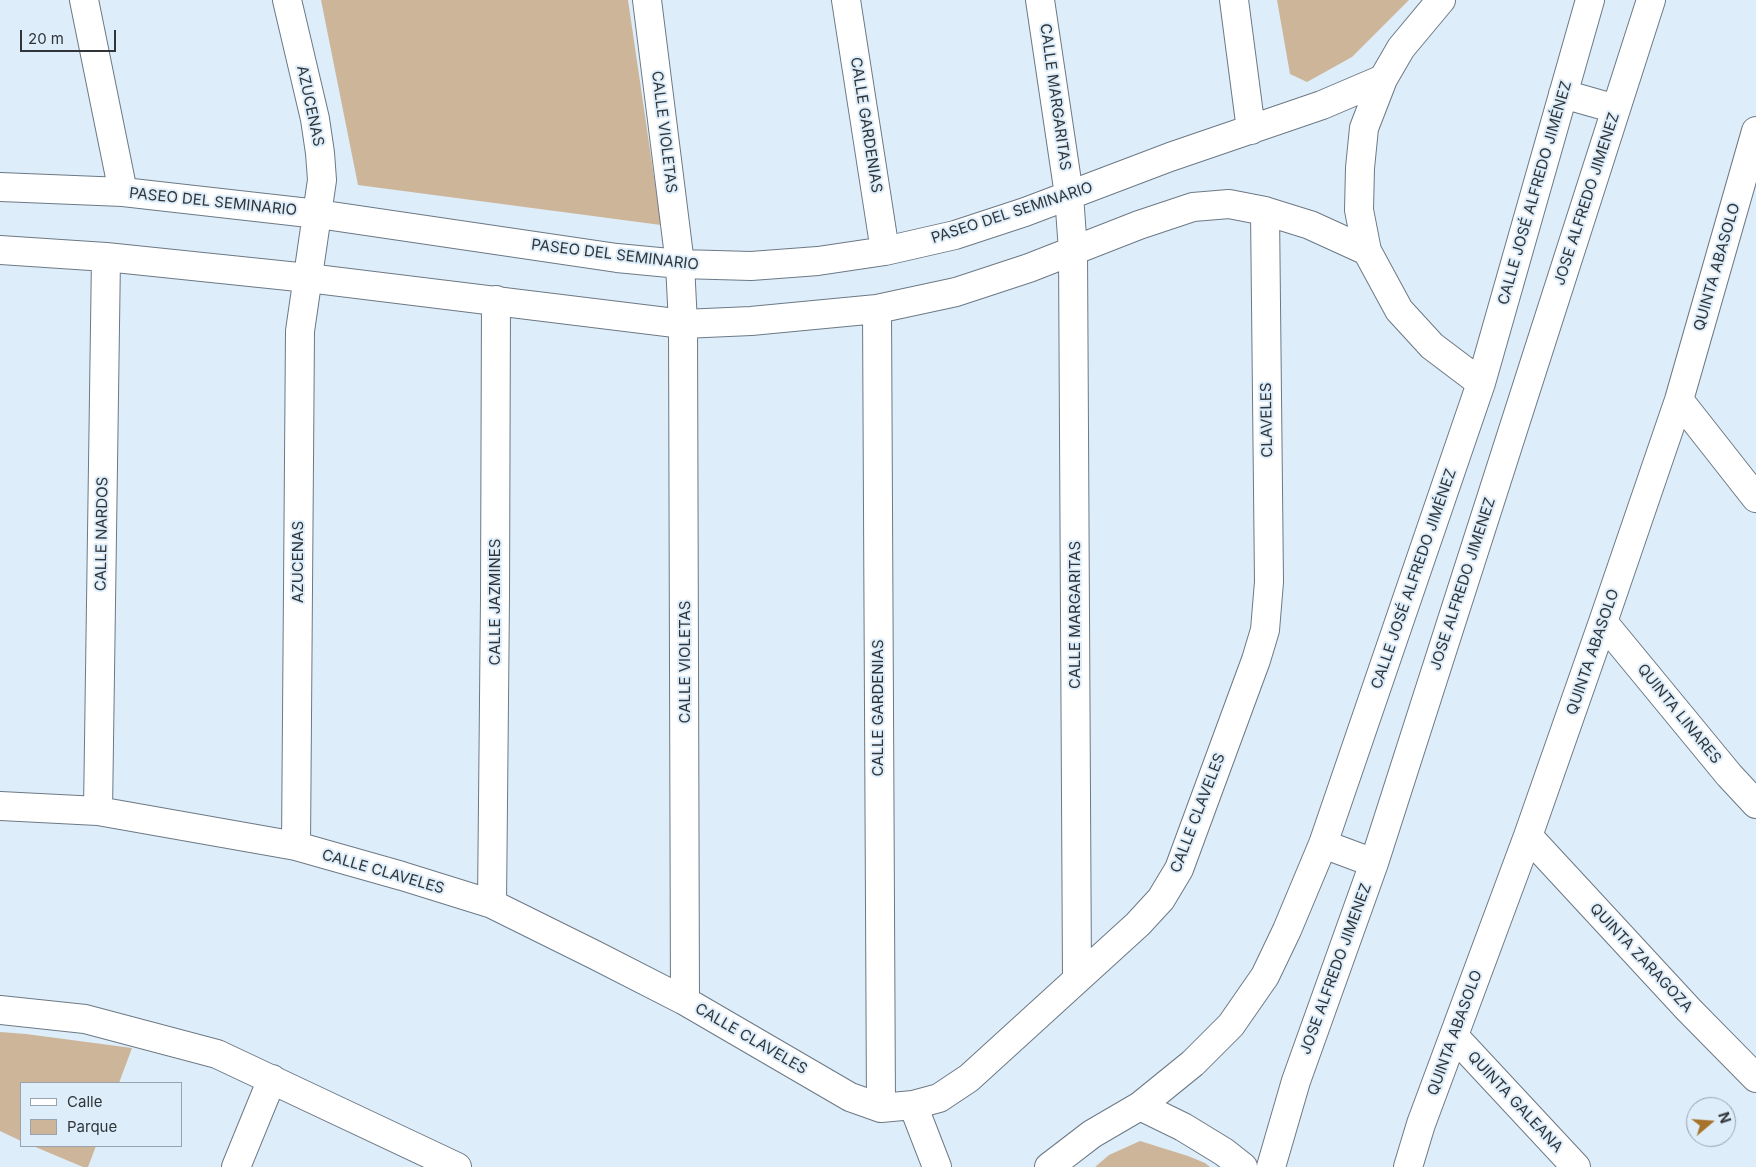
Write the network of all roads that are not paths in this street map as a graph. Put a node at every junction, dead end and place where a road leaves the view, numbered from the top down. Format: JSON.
{"nodes":[{"id":1,"x":84,"y":0,"type":"edge"},
{"id":2,"x":287,"y":0,"type":"edge"},
{"id":3,"x":647,"y":0,"type":"edge"},
{"id":4,"x":846,"y":0,"type":"edge"},
{"id":5,"x":1040,"y":0,"type":"edge"},
{"id":6,"x":1234,"y":0,"type":"edge"},
{"id":7,"x":1441,"y":0,"type":"edge"},
{"id":8,"x":1590,"y":0,"type":"edge"},
{"id":9,"x":1651,"y":0,"type":"edge"},
{"id":10,"x":1383,"y":79,"type":"junction"},
{"id":11,"x":1563,"y":94,"type":"junction"},
{"id":12,"x":1616,"y":109,"type":"junction"},
{"id":13,"x":1251,"y":130,"type":"junction"},
{"id":14,"x":1754,"y":149,"type":"edge"},
{"id":15,"x":0,"y":187,"type":"edge"},
{"id":16,"x":123,"y":192,"type":"junction"},
{"id":17,"x":1069,"y":195,"type":"junction"},
{"id":18,"x":1265,"y":210,"type":"junction"},
{"id":19,"x":318,"y":214,"type":"junction"},
{"id":20,"x":0,"y":250,"type":"edge"},
{"id":21,"x":885,"y":251,"type":"junction"},
{"id":22,"x":1073,"y":251,"type":"junction"},
{"id":23,"x":1367,"y":251,"type":"junction"},
{"id":24,"x":106,"y":257,"type":"junction"},
{"id":25,"x":680,"y":264,"type":"junction"},
{"id":26,"x":308,"y":278,"type":"junction"},
{"id":27,"x":496,"y":300,"type":"junction"},
{"id":28,"x":877,"y":309,"type":"junction"},
{"id":29,"x":683,"y":324,"type":"junction"},
{"id":30,"x":1482,"y":383,"type":"junction"},
{"id":31,"x":1679,"y":400,"type":"junction"},
{"id":32,"x":1756,"y":498,"type":"edge"},
{"id":33,"x":1604,"y":622,"type":"junction"},
{"id":34,"x":1265,"y":630,"type":"joint"},
{"id":35,"x":1756,"y":804,"type":"edge"},
{"id":36,"x":0,"y":806,"type":"edge"},
{"id":37,"x":98,"y":811,"type":"junction"},
{"id":38,"x":1528,"y":836,"type":"junction"},
{"id":39,"x":1323,"y":844,"type":"junction"},
{"id":40,"x":296,"y":846,"type":"junction"},
{"id":41,"x":1374,"y":864,"type":"junction"},
{"id":42,"x":492,"y":904,"type":"junction"},
{"id":43,"x":1077,"y":979,"type":"junction"},
{"id":44,"x":685,"y":1001,"type":"junction"},
{"id":45,"x":0,"y":1010,"type":"edge"},
{"id":46,"x":1454,"y":1036,"type":"junction"},
{"id":47,"x":1756,"y":1078,"type":"edge"},
{"id":48,"x":272,"y":1079,"type":"junction"},
{"id":49,"x":913,"y":1105,"type":"junction"},
{"id":50,"x":1140,"y":1106,"type":"junction"},
{"id":51,"x":881,"y":1108,"type":"junction"},
{"id":52,"x":444,"y":1164,"type":"edge"},
{"id":53,"x":236,"y":1167,"type":"edge"},
{"id":54,"x":937,"y":1167,"type":"edge"},
{"id":55,"x":1049,"y":1167,"type":"edge"},
{"id":56,"x":1243,"y":1167,"type":"edge"},
{"id":57,"x":1271,"y":1167,"type":"edge"},
{"id":58,"x":1408,"y":1167,"type":"edge"},
{"id":59,"x":1576,"y":1167,"type":"edge"}],
"edges":[{"from":1,"to":16,"type":"street"},
{"from":2,"to":19,"type":"street","name":"AZUCENAS"},
{"from":3,"to":25,"type":"street","name":"CALLE VIOLETAS"},
{"from":4,"to":21,"type":"street","name":"CALLE GARDENIAS"},
{"from":5,"to":17,"type":"street","name":"CALLE MARGARITAS"},
{"from":6,"to":13,"type":"street"},
{"from":7,"to":10,"type":"street"},
{"from":8,"to":11,"type":"street","name":"CALLE JOSÉ ALFREDO JIMÉNEZ"},
{"from":9,"to":12,"type":"street","name":"JOSE ALFREDO JIMENEZ"},
{"from":10,"to":13,"type":"street","name":"PASEO DEL SEMINARIO"},
{"from":10,"to":23,"type":"street"},
{"from":11,"to":12,"type":"street"},
{"from":11,"to":30,"type":"street","name":"CALLE JOSÉ ALFREDO JIMÉNEZ"},
{"from":12,"to":41,"type":"street","name":"JOSE ALFREDO JIMENEZ"},
{"from":13,"to":17,"type":"street","name":"PASEO DEL SEMINARIO"},
{"from":14,"to":31,"type":"street","name":"QUINTA ABASOLO"},
{"from":15,"to":16,"type":"street","name":"PASEO DEL SEMINARIO"},
{"from":16,"to":19,"type":"street","name":"PASEO DEL SEMINARIO"},
{"from":17,"to":21,"type":"street","name":"PASEO DEL SEMINARIO"},
{"from":17,"to":22,"type":"street","name":"CALLE MARGARITAS"},
{"from":18,"to":22,"type":"street"},
{"from":18,"to":23,"type":"street"},
{"from":18,"to":34,"type":"street","name":"CLAVELES"},
{"from":19,"to":25,"type":"street","name":"PASEO DEL SEMINARIO"},
{"from":19,"to":26,"type":"street","name":"AZUCENAS"},
{"from":20,"to":24,"type":"street"},
{"from":21,"to":25,"type":"street","name":"PASEO DEL SEMINARIO"},
{"from":22,"to":28,"type":"street"},
{"from":22,"to":43,"type":"street","name":"CALLE MARGARITAS"},
{"from":23,"to":30,"type":"street"},
{"from":24,"to":26,"type":"street"},
{"from":24,"to":37,"type":"street","name":"CALLE NARDOS"},
{"from":25,"to":29,"type":"street","name":"CALLE VIOLETAS"},
{"from":26,"to":27,"type":"street"},
{"from":26,"to":40,"type":"street","name":"AZUCENAS"},
{"from":27,"to":29,"type":"street"},
{"from":27,"to":42,"type":"street","name":"CALLE JAZMINES"},
{"from":28,"to":29,"type":"street"},
{"from":28,"to":51,"type":"street","name":"CALLE GARDENIAS"},
{"from":29,"to":44,"type":"street","name":"CALLE VIOLETAS"},
{"from":30,"to":39,"type":"street","name":"CALLE JOSÉ ALFREDO JIMÉNEZ"},
{"from":31,"to":32,"type":"street"},
{"from":31,"to":33,"type":"street","name":"QUINTA ABASOLO"},
{"from":33,"to":35,"type":"street","name":"QUINTA LINARES"},
{"from":33,"to":38,"type":"street","name":"QUINTA ABASOLO"},
{"from":34,"to":43,"type":"street","name":"CALLE CLAVELES"},
{"from":36,"to":37,"type":"street","name":"CALLE CLAVELES"},
{"from":37,"to":40,"type":"street","name":"CALLE CLAVELES"},
{"from":38,"to":46,"type":"street","name":"QUINTA ABASOLO"},
{"from":38,"to":47,"type":"street","name":"QUINTA ZARAGOZA"},
{"from":39,"to":41,"type":"street"},
{"from":39,"to":50,"type":"street","name":"CALLE JOSÉ ALFREDO JIMÉNEZ"},
{"from":40,"to":42,"type":"street","name":"CALLE CLAVELES"},
{"from":41,"to":57,"type":"street","name":"JOSE ALFREDO JIMENEZ"},
{"from":42,"to":44,"type":"street","name":"CALLE CLAVELES"},
{"from":43,"to":49,"type":"street","name":"CALLE CLAVELES"},
{"from":44,"to":51,"type":"street","name":"CALLE CLAVELES"},
{"from":45,"to":48,"type":"street"},
{"from":46,"to":58,"type":"street","name":"QUINTA ABASOLO"},
{"from":46,"to":59,"type":"street","name":"QUINTA GALEANA"},
{"from":48,"to":52,"type":"street"},
{"from":48,"to":53,"type":"street"},
{"from":49,"to":51,"type":"street","name":"CALLE CLAVELES"},
{"from":49,"to":54,"type":"street"},
{"from":50,"to":55,"type":"street","name":"CALLE JOSÉ ALFREDO JIMÉNEZ"},
{"from":50,"to":56,"type":"street"}]}
